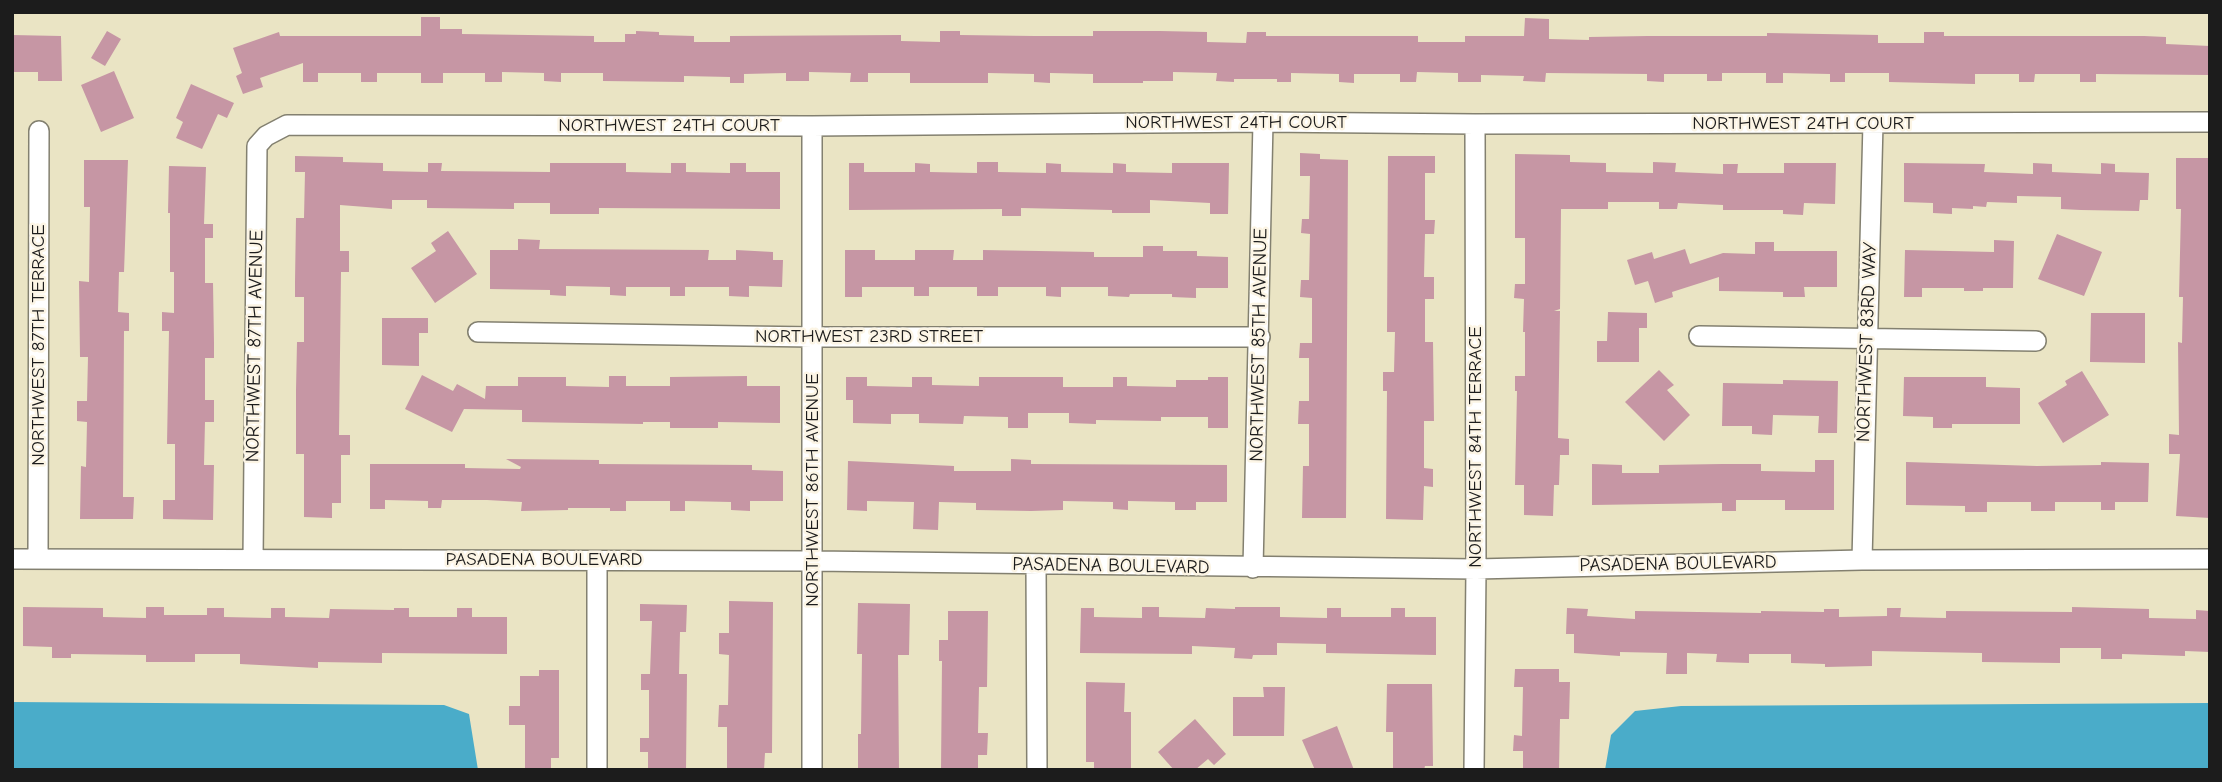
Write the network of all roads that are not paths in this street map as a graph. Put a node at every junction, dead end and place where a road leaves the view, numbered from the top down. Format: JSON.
{"nodes":[{"id":1,"x":1263,"y":122,"type":"junction"},
{"id":2,"x":2210,"y":122,"type":"edge"},
{"id":3,"x":1873,"y":123,"type":"junction"},
{"id":4,"x":1475,"y":124,"type":"junction"},
{"id":5,"x":812,"y":126,"type":"junction"},
{"id":6,"x":40,"y":131,"type":"dead end"},
{"id":7,"x":266,"y":136,"type":"joint"},
{"id":8,"x":478,"y":332,"type":"dead end"},
{"id":9,"x":1699,"y":336,"type":"dead end"},
{"id":10,"x":812,"y":337,"type":"junction"},
{"id":11,"x":1260,"y":337,"type":"junction"},
{"id":12,"x":1867,"y":339,"type":"junction"},
{"id":13,"x":2036,"y":341,"type":"dead end"},
{"id":14,"x":12,"y":559,"type":"edge"},
{"id":15,"x":37,"y":559,"type":"junction"},
{"id":16,"x":253,"y":559,"type":"junction"},
{"id":17,"x":2210,"y":559,"type":"edge"},
{"id":18,"x":1862,"y":560,"type":"junction"},
{"id":19,"x":597,"y":561,"type":"junction"},
{"id":20,"x":813,"y":561,"type":"junction"},
{"id":21,"x":1036,"y":565,"type":"junction"},
{"id":22,"x":1253,"y":568,"type":"junction"},
{"id":23,"x":1476,"y":569,"type":"junction"},
{"id":24,"x":597,"y":770,"type":"edge"},
{"id":25,"x":812,"y":770,"type":"edge"},
{"id":26,"x":1037,"y":770,"type":"edge"},
{"id":27,"x":1474,"y":770,"type":"edge"}],
"edges":[{"from":1,"to":4,"type":"street","name":"NORTHWEST 24TH COURT"},
{"from":1,"to":5,"type":"street","name":"NORTHWEST 24TH COURT"},
{"from":1,"to":11,"type":"street","name":"NORTHWEST 85TH AVENUE"},
{"from":2,"to":3,"type":"street","name":"NORTHWEST 24TH COURT"},
{"from":3,"to":4,"type":"street","name":"NORTHWEST 24TH COURT"},
{"from":3,"to":12,"type":"street","name":"NORTHWEST 83RD WAY"},
{"from":4,"to":23,"type":"street","name":"NORTHWEST 84TH TERRACE"},
{"from":5,"to":7,"type":"street","name":"NORTHWEST 24TH COURT"},
{"from":5,"to":10,"type":"street","name":"NORTHWEST 86TH AVENUE"},
{"from":6,"to":15,"type":"street","name":"NORTHWEST 87TH TERRACE"},
{"from":7,"to":16,"type":"street","name":"NORTHWEST 87TH AVENUE"},
{"from":8,"to":10,"type":"street","name":"NORTHWEST 23RD STREET"},
{"from":9,"to":12,"type":"street"},
{"from":10,"to":11,"type":"street","name":"NORTHWEST 23RD STREET"},
{"from":10,"to":20,"type":"street","name":"NORTHWEST 86TH AVENUE"},
{"from":11,"to":22,"type":"street","name":"NORTHWEST 85TH AVENUE"},
{"from":12,"to":13,"type":"street"},
{"from":12,"to":18,"type":"street","name":"NORTHWEST 83RD WAY"},
{"from":14,"to":15,"type":"street","name":"PASADENA BOULEVARD"},
{"from":15,"to":16,"type":"street","name":"PASADENA BOULEVARD"},
{"from":16,"to":19,"type":"street","name":"PASADENA BOULEVARD"},
{"from":17,"to":18,"type":"street","name":"PASADENA BOULEVARD"},
{"from":18,"to":23,"type":"street","name":"PASADENA BOULEVARD"},
{"from":19,"to":20,"type":"street","name":"PASADENA BOULEVARD"},
{"from":19,"to":24,"type":"street"},
{"from":20,"to":21,"type":"street","name":"PASADENA BOULEVARD"},
{"from":20,"to":25,"type":"street","name":"NORTHWEST 86TH AVENUE"},
{"from":21,"to":22,"type":"street","name":"PASADENA BOULEVARD"},
{"from":21,"to":26,"type":"street"},
{"from":22,"to":23,"type":"street","name":"PASADENA BOULEVARD"},
{"from":23,"to":27,"type":"street","name":"NORTHWEST 84TH TERRACE"}]}
